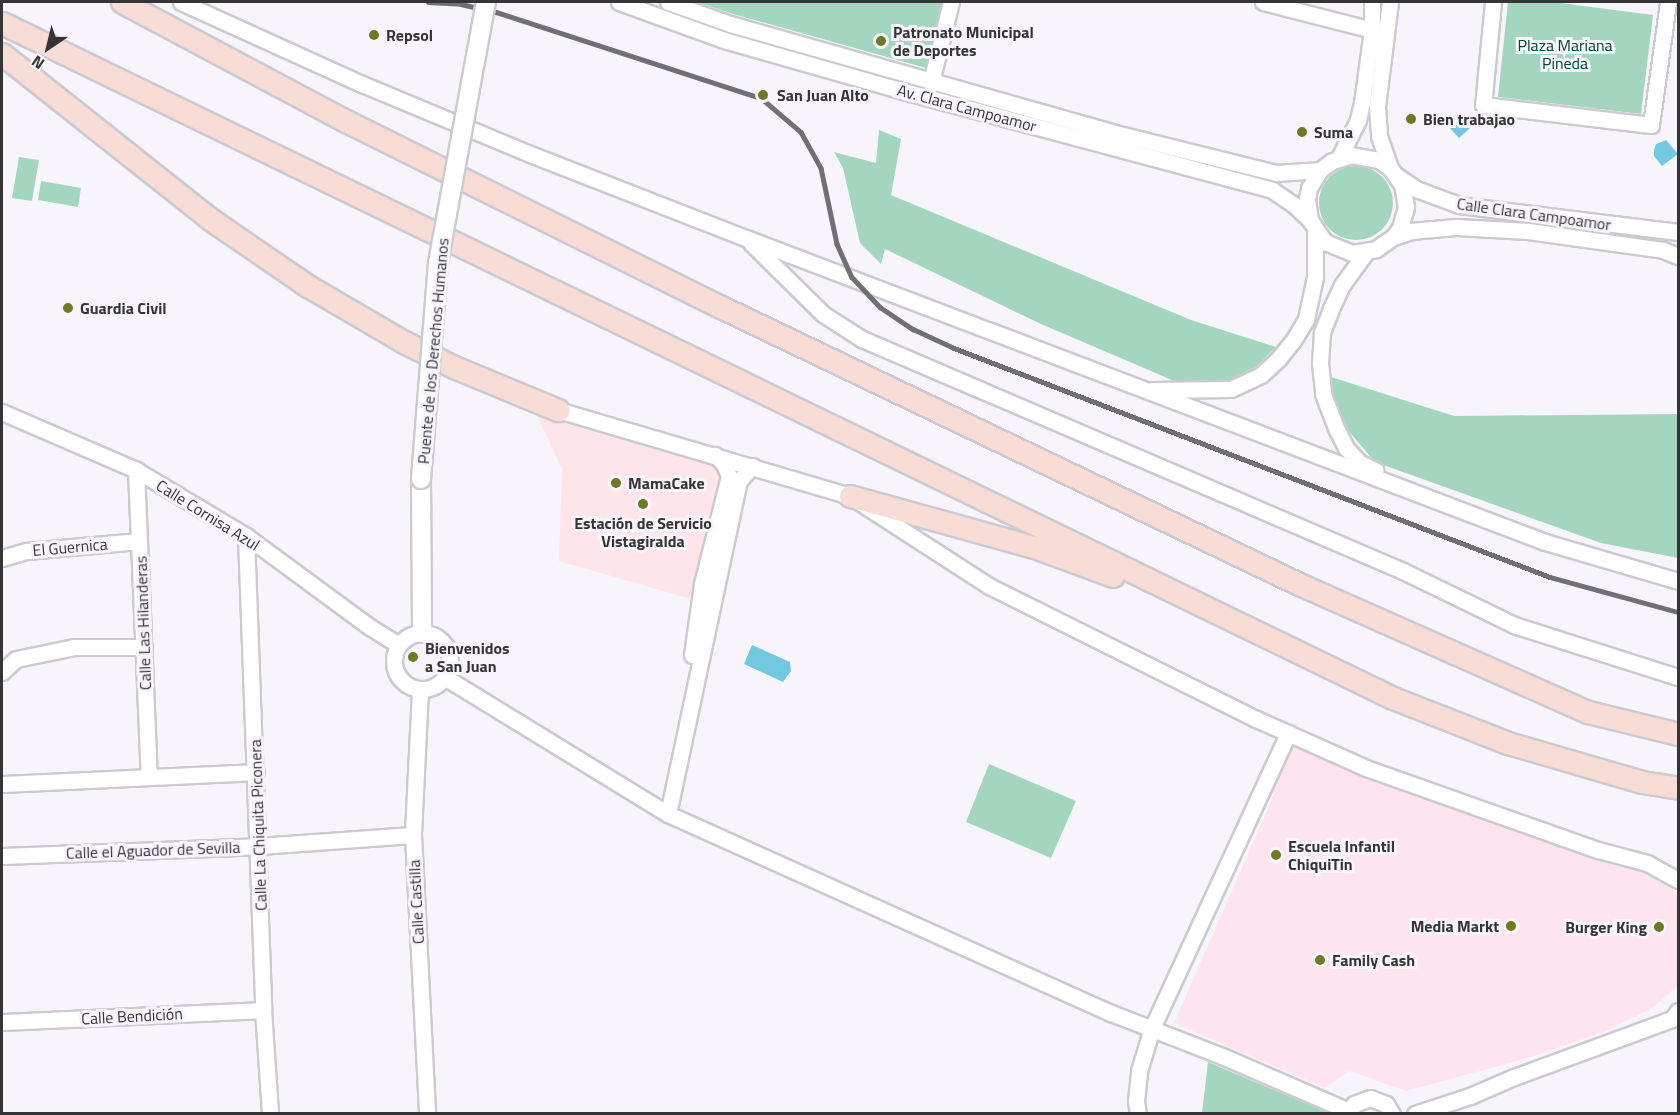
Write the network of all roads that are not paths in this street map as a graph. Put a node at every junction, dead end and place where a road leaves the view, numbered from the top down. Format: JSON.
{"nodes":[{"id":1,"x":122,"y":2,"type":"edge"},
{"id":2,"x":181,"y":2,"type":"edge"},
{"id":3,"x":486,"y":2,"type":"edge"},
{"id":4,"x":618,"y":2,"type":"edge"},
{"id":5,"x":668,"y":2,"type":"edge"},
{"id":6,"x":951,"y":2,"type":"edge"},
{"id":7,"x":1263,"y":2,"type":"edge"},
{"id":8,"x":1372,"y":2,"type":"edge"},
{"id":9,"x":1390,"y":2,"type":"edge"},
{"id":10,"x":1493,"y":2,"type":"edge"},
{"id":11,"x":1668,"y":2,"type":"edge"},
{"id":12,"x":1678,"y":3,"type":"edge"},
{"id":13,"x":2,"y":23,"type":"edge"},
{"id":14,"x":1372,"y":30,"type":"junction"},
{"id":15,"x":2,"y":54,"type":"edge"},
{"id":16,"x":931,"y":82,"type":"junction"},
{"id":17,"x":1339,"y":158,"type":"junction"},
{"id":18,"x":1320,"y":170,"type":"junction"},
{"id":19,"x":1393,"y":172,"type":"junction"},
{"id":20,"x":1313,"y":226,"type":"junction"},
{"id":21,"x":1678,"y":232,"type":"edge"},
{"id":22,"x":1393,"y":237,"type":"junction"},
{"id":23,"x":746,"y":238,"type":"junction"},
{"id":24,"x":1366,"y":252,"type":"junction"},
{"id":25,"x":1678,"y":256,"type":"edge"},
{"id":26,"x":1141,"y":390,"type":"junction"},
{"id":27,"x":558,"y":410,"type":"joint"},
{"id":28,"x":2,"y":412,"type":"edge"},
{"id":29,"x":715,"y":455,"type":"junction"},
{"id":30,"x":752,"y":466,"type":"junction"},
{"id":31,"x":136,"y":470,"type":"junction"},
{"id":32,"x":850,"y":496,"type":"junction"},
{"id":33,"x":246,"y":536,"type":"junction"},
{"id":34,"x":1529,"y":536,"type":"junction"},
{"id":35,"x":139,"y":541,"type":"junction"},
{"id":36,"x":2,"y":558,"type":"edge"},
{"id":37,"x":1678,"y":581,"type":"edge"},
{"id":38,"x":1218,"y":614,"type":"junction"},
{"id":39,"x":422,"y":633,"type":"junction"},
{"id":40,"x":399,"y":645,"type":"junction"},
{"id":41,"x":144,"y":647,"type":"junction"},
{"id":42,"x":2,"y":672,"type":"edge"},
{"id":43,"x":1678,"y":677,"type":"edge"},
{"id":44,"x":446,"y":678,"type":"junction"},
{"id":45,"x":420,"y":690,"type":"junction"},
{"id":46,"x":690,"y":712,"type":"junction"},
{"id":47,"x":1288,"y":733,"type":"junction"},
{"id":48,"x":1678,"y":734,"type":"edge"},
{"id":49,"x":256,"y":772,"type":"junction"},
{"id":50,"x":149,"y":777,"type":"junction"},
{"id":51,"x":2,"y":784,"type":"edge"},
{"id":52,"x":1678,"y":788,"type":"edge"},
{"id":53,"x":668,"y":814,"type":"junction"},
{"id":54,"x":413,"y":835,"type":"junction"},
{"id":55,"x":259,"y":846,"type":"junction"},
{"id":56,"x":2,"y":856,"type":"edge"},
{"id":57,"x":1647,"y":863,"type":"junction"},
{"id":58,"x":1678,"y":870,"type":"edge"},
{"id":59,"x":1678,"y":880,"type":"edge"},
{"id":60,"x":263,"y":1010,"type":"junction"},
{"id":61,"x":1678,"y":1011,"type":"edge"},
{"id":62,"x":2,"y":1022,"type":"edge"},
{"id":63,"x":1152,"y":1028,"type":"junction"},
{"id":64,"x":1348,"y":1112,"type":"edge"},
{"id":65,"x":270,"y":1113,"type":"edge"},
{"id":66,"x":427,"y":1113,"type":"edge"},
{"id":67,"x":1138,"y":1113,"type":"edge"},
{"id":68,"x":1392,"y":1113,"type":"edge"},
{"id":69,"x":1414,"y":1113,"type":"edge"}],
"edges":[{"from":1,"to":48,"type":"main road"},
{"from":2,"to":23,"type":"street"},
{"from":3,"to":39,"type":"street","name":"Puente de los Derechos Humanos","bridge":true},
{"from":4,"to":20,"type":"street","name":"Av. Clara Campoamor"},
{"from":5,"to":16,"type":"street","name":"Av. Clara Campoamor"},
{"from":6,"to":16,"type":"street"},
{"from":7,"to":14,"type":"street"},
{"from":8,"to":14,"type":"street"},
{"from":9,"to":19,"type":"street"},
{"from":10,"to":11,"type":"street"},
{"from":11,"to":12,"type":"street"},
{"from":13,"to":38,"type":"main road"},
{"from":14,"to":17,"type":"street"},
{"from":15,"to":27,"type":"main road"},
{"from":16,"to":18,"type":"street","name":"Av. Clara Campoamor"},
{"from":17,"to":18,"type":"street"},
{"from":17,"to":19,"type":"street"},
{"from":18,"to":20,"type":"street"},
{"from":19,"to":21,"type":"street","name":"Calle Clara Campoamor"},
{"from":19,"to":22,"type":"street"},
{"from":20,"to":24,"type":"street"},
{"from":20,"to":26,"type":"street"},
{"from":22,"to":24,"type":"street"},
{"from":22,"to":25,"type":"street","name":"Calle Clara Campoamor"},
{"from":23,"to":26,"type":"street"},
{"from":23,"to":43,"type":"street"},
{"from":24,"to":34,"type":"street"},
{"from":26,"to":34,"type":"street"},
{"from":27,"to":29,"type":"street"},
{"from":28,"to":31,"type":"street","name":"Calle Cornisa Azul"},
{"from":29,"to":30,"type":"street"},
{"from":29,"to":46,"type":"street"},
{"from":30,"to":32,"type":"street"},
{"from":30,"to":46,"type":"street"},
{"from":31,"to":33,"type":"street","name":"Calle Cornisa Azul"},
{"from":31,"to":35,"type":"street","name":"Calle Las Hilanderas"},
{"from":32,"to":38,"type":"main road"},
{"from":32,"to":47,"type":"street"},
{"from":33,"to":40,"type":"street","name":"Calle Cornisa Azul"},
{"from":33,"to":49,"type":"street","name":"Calle La Chiquita Piconera"},
{"from":34,"to":37,"type":"street"},
{"from":35,"to":36,"type":"street","name":"El Guernica"},
{"from":35,"to":41,"type":"street","name":"Calle Las Hilanderas"},
{"from":38,"to":52,"type":"main road"},
{"from":39,"to":40,"type":"street"},
{"from":39,"to":44,"type":"street"},
{"from":40,"to":45,"type":"street"},
{"from":41,"to":42,"type":"street"},
{"from":41,"to":50,"type":"street","name":"Calle Las Hilanderas"},
{"from":44,"to":45,"type":"street"},
{"from":44,"to":53,"type":"street"},
{"from":45,"to":54,"type":"street","name":"Calle Castilla"},
{"from":46,"to":53,"type":"street"},
{"from":47,"to":57,"type":"street"},
{"from":47,"to":63,"type":"street"},
{"from":49,"to":50,"type":"street"},
{"from":49,"to":55,"type":"street","name":"Calle La Chiquita Piconera"},
{"from":50,"to":51,"type":"street"},
{"from":53,"to":63,"type":"street"},
{"from":54,"to":55,"type":"street","name":"Calle el Aguador de Sevilla"},
{"from":54,"to":66,"type":"street","name":"Calle Castilla"},
{"from":55,"to":56,"type":"street","name":"Calle el Aguador de Sevilla"},
{"from":55,"to":60,"type":"street","name":"Calle La Chiquita Piconera"},
{"from":57,"to":58,"type":"street"},
{"from":57,"to":59,"type":"street"},
{"from":60,"to":62,"type":"street","name":"Calle Bendición"},
{"from":60,"to":65,"type":"street","name":"Calle La Chiquita Piconera"},
{"from":61,"to":69,"type":"street"},
{"from":63,"to":64,"type":"street"},
{"from":63,"to":67,"type":"street"},
{"from":64,"to":68,"type":"street"}]}
